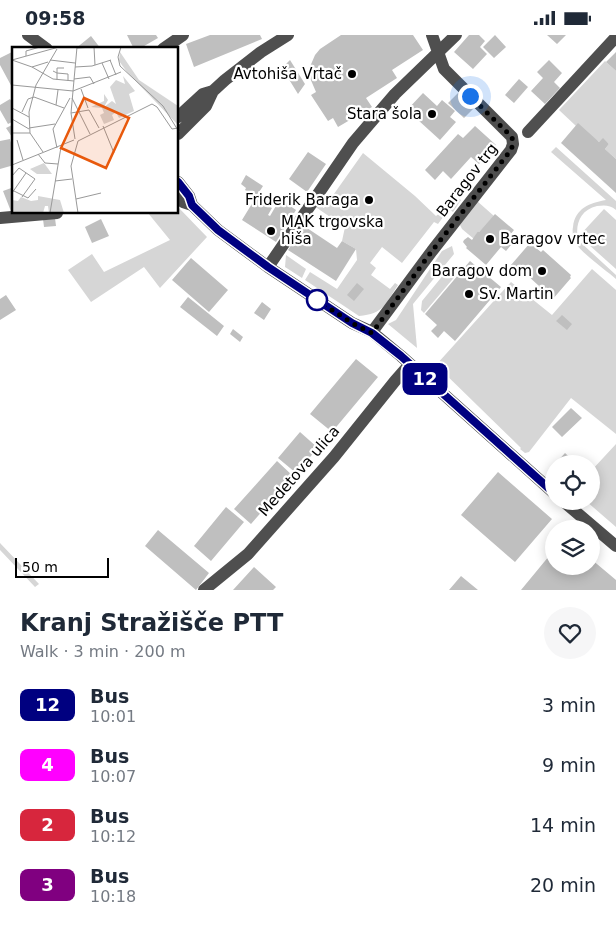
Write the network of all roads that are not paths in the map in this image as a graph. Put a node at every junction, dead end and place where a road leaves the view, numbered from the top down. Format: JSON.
{"nodes":[{"id":1,"x":28,"y":35,"type":"edge"},
{"id":2,"x":183,"y":35,"type":"edge"},
{"id":3,"x":288,"y":35,"type":"edge"},
{"id":4,"x":432,"y":35,"type":"edge"},
{"id":5,"x":456,"y":35,"type":"edge"},
{"id":6,"x":616,"y":37,"type":"edge"},
{"id":7,"x":44,"y":47,"type":"edge"},
{"id":8,"x":166,"y":47,"type":"edge"},
{"id":9,"x":437,"y":52,"type":"junction"},
{"id":10,"x":213,"y":91,"type":"junction"},
{"id":11,"x":179,"y":116,"type":"edge"},
{"id":12,"x":528,"y":132,"type":"dead end"},
{"id":13,"x":179,"y":133,"type":"edge"},
{"id":14,"x":179,"y":183,"type":"edge"},
{"id":15,"x":179,"y":198,"type":"edge"},
{"id":16,"x":192,"y":205,"type":"junction"},
{"id":17,"x":46,"y":214,"type":"edge"},
{"id":18,"x":0,"y":218,"type":"edge"},
{"id":19,"x":268,"y":267,"type":"junction"},
{"id":20,"x":372,"y":333,"type":"junction"},
{"id":21,"x":410,"y":364,"type":"junction"},
{"id":22,"x":545,"y":485,"type":"edge"},
{"id":23,"x":574,"y":510,"type":"edge"},
{"id":24,"x":616,"y":546,"type":"edge"},
{"id":25,"x":204,"y":590,"type":"edge"}],
"edges":[{"from":1,"to":7,"type":"street"},
{"from":2,"to":8,"type":"street"},
{"from":3,"to":10,"type":"street"},
{"from":4,"to":9,"type":"street","name":"Baragov trg"},
{"from":5,"to":9,"type":"street"},
{"from":6,"to":12,"type":"street"},
{"from":9,"to":19,"type":"street"},
{"from":9,"to":20,"type":"street","name":"Baragov trg"},
{"from":10,"to":11,"type":"street"},
{"from":10,"to":13,"type":"street"},
{"from":14,"to":16,"type":"street"},
{"from":15,"to":16,"type":"street"},
{"from":16,"to":19,"type":"street"},
{"from":17,"to":18,"type":"street"},
{"from":19,"to":20,"type":"street"},
{"from":20,"to":21,"type":"street"},
{"from":21,"to":22,"type":"street"},
{"from":21,"to":25,"type":"street","name":"Medetova ulica"},
{"from":23,"to":24,"type":"street"}]}
